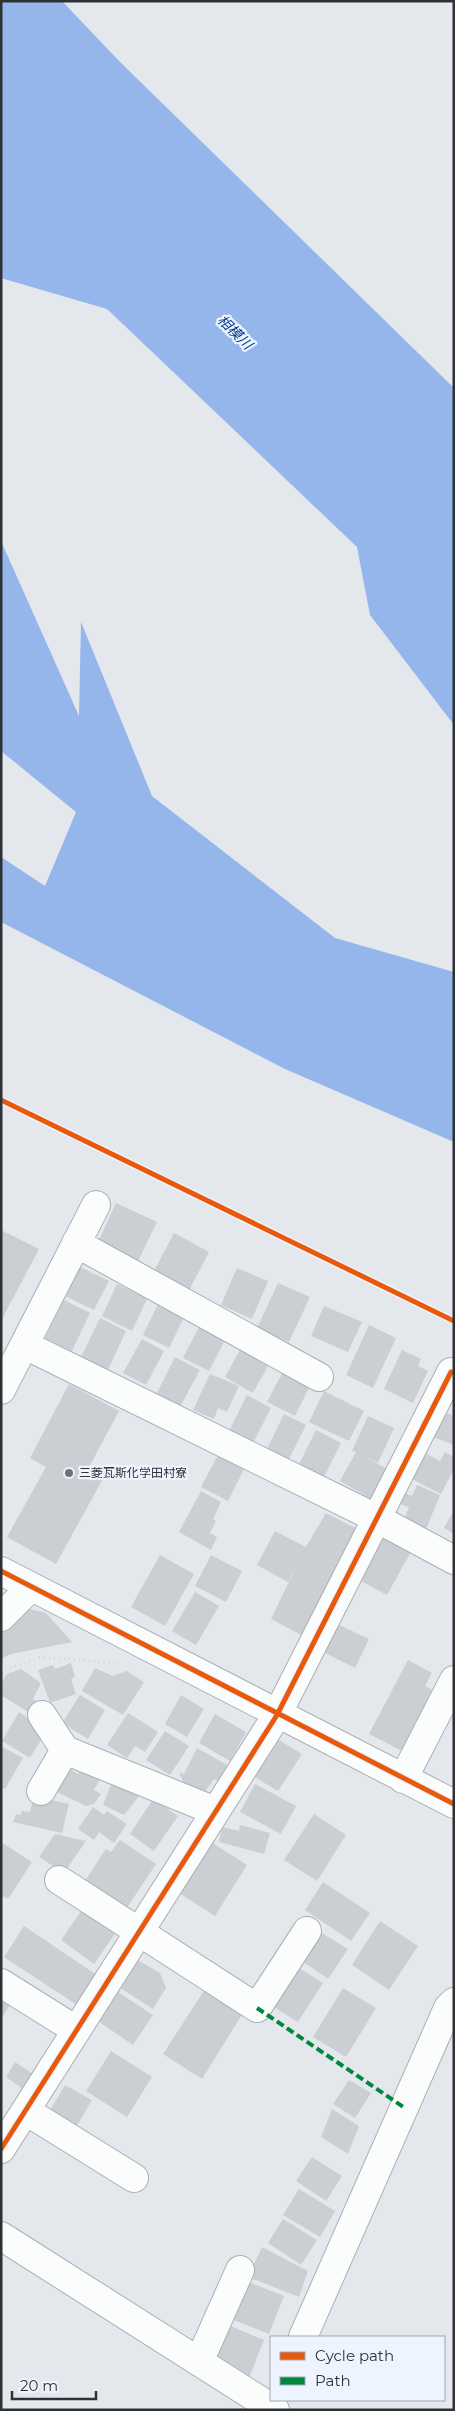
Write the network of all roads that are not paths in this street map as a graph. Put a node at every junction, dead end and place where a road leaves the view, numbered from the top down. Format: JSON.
{"nodes":[{"id":1,"x":96,"y":1205,"type":"dead end"},
{"id":2,"x":76,"y":1243,"type":"junction"},
{"id":3,"x":25,"y":1345,"type":"junction"},
{"id":4,"x":451,"y":1372,"type":"dead end"},
{"id":5,"x":319,"y":1376,"type":"dead end"},
{"id":6,"x":1,"y":1390,"type":"edge"},
{"id":7,"x":376,"y":1518,"type":"junction"},
{"id":8,"x":454,"y":1560,"type":"edge"},
{"id":9,"x":1,"y":1572,"type":"edge"},
{"id":10,"x":31,"y":1587,"type":"junction"},
{"id":11,"x":1,"y":1617,"type":"edge"},
{"id":12,"x":454,"y":1680,"type":"edge"},
{"id":13,"x":42,"y":1715,"type":"dead end"},
{"id":14,"x":276,"y":1715,"type":"junction"},
{"id":15,"x":65,"y":1750,"type":"junction"},
{"id":16,"x":403,"y":1779,"type":"junction"},
{"id":17,"x":41,"y":1790,"type":"dead end"},
{"id":18,"x":454,"y":1804,"type":"edge"},
{"id":19,"x":215,"y":1811,"type":"junction"},
{"id":20,"x":59,"y":1880,"type":"dead end"},
{"id":21,"x":307,"y":1931,"type":"dead end"},
{"id":22,"x":138,"y":1932,"type":"junction"},
{"id":23,"x":1,"y":1983,"type":"edge"},
{"id":24,"x":454,"y":2002,"type":"edge"},
{"id":25,"x":76,"y":2030,"type":"junction"},
{"id":26,"x":26,"y":2111,"type":"junction"},
{"id":27,"x":1,"y":2149,"type":"edge"},
{"id":28,"x":134,"y":2178,"type":"dead end"},
{"id":29,"x":1,"y":2236,"type":"edge"},
{"id":30,"x":240,"y":2270,"type":"dead end"},
{"id":31,"x":303,"y":2336,"type":"edge"},
{"id":32,"x":199,"y":2362,"type":"junction"},
{"id":33,"x":273,"y":2407,"type":"edge"}],
"edges":[{"from":1,"to":2,"type":"street"},
{"from":2,"to":3,"type":"street"},
{"from":2,"to":5,"type":"street"},
{"from":3,"to":6,"type":"street"},
{"from":3,"to":7,"type":"street"},
{"from":4,"to":7,"type":"street"},
{"from":7,"to":8,"type":"street"},
{"from":7,"to":14,"type":"street"},
{"from":9,"to":10,"type":"street"},
{"from":10,"to":11,"type":"street"},
{"from":10,"to":14,"type":"street"},
{"from":12,"to":16,"type":"street"},
{"from":13,"to":15,"type":"street"},
{"from":14,"to":16,"type":"street"},
{"from":14,"to":19,"type":"street"},
{"from":15,"to":17,"type":"street"},
{"from":15,"to":19,"type":"street"},
{"from":16,"to":18,"type":"street"},
{"from":19,"to":22,"type":"street"},
{"from":20,"to":22,"type":"street"},
{"from":21,"to":22,"type":"street"},
{"from":22,"to":25,"type":"street"},
{"from":23,"to":25,"type":"street"},
{"from":24,"to":31,"type":"street"},
{"from":25,"to":26,"type":"street"},
{"from":26,"to":27,"type":"street"},
{"from":26,"to":28,"type":"street"},
{"from":29,"to":32,"type":"street"},
{"from":30,"to":32,"type":"street"},
{"from":32,"to":33,"type":"street"}]}
